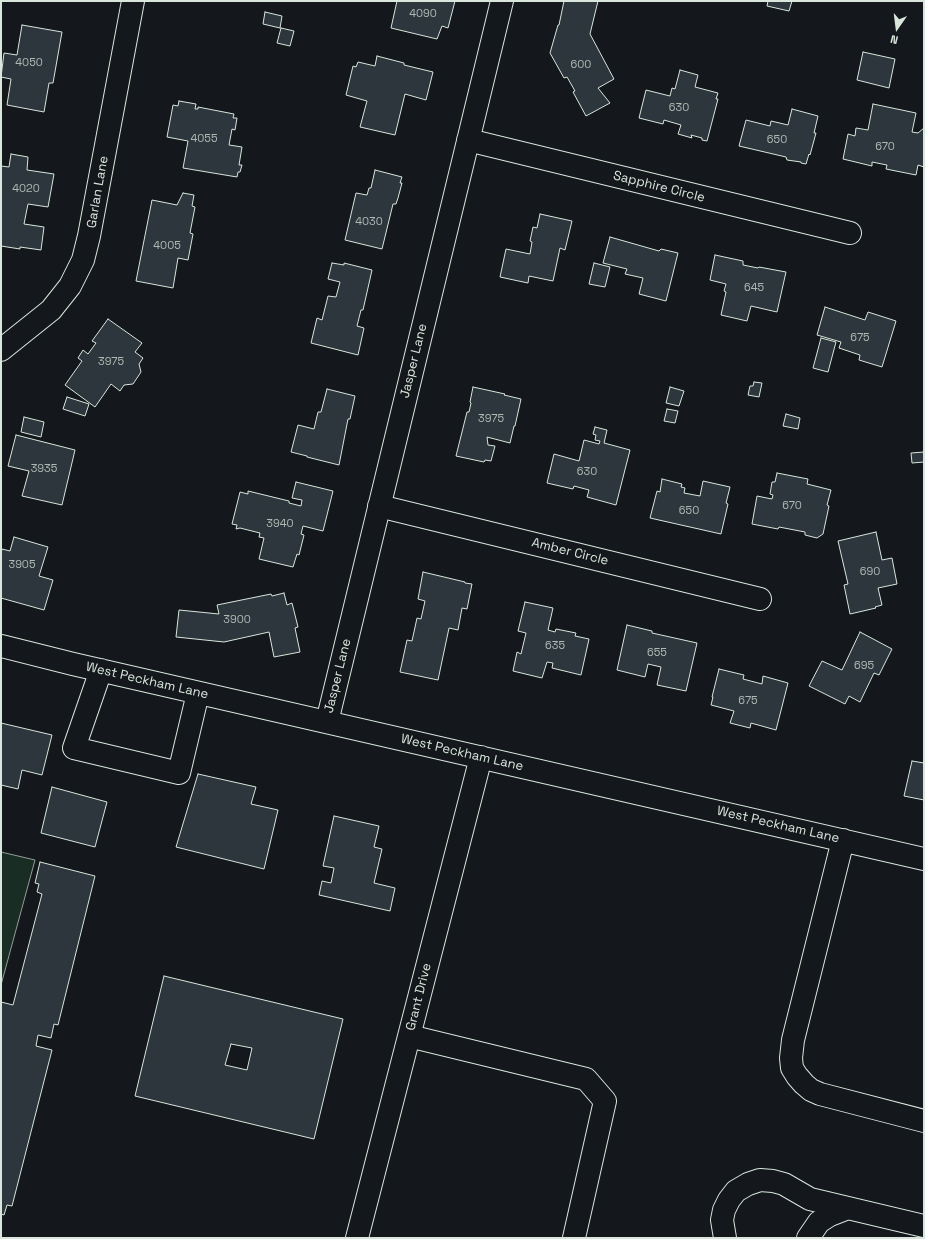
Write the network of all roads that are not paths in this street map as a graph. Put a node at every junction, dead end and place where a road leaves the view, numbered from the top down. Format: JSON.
{"nodes":[{"id":1,"x":133,"y":1,"type":"edge"},
{"id":2,"x":502,"y":1,"type":"edge"},
{"id":3,"x":468,"y":140,"type":"junction"},
{"id":4,"x":850,"y":233,"type":"dead end"},
{"id":5,"x":1,"y":350,"type":"edge"},
{"id":6,"x":379,"y":506,"type":"junction"},
{"id":7,"x":760,"y":599,"type":"dead end"},
{"id":8,"x":2,"y":650,"type":"edge"},
{"id":9,"x":101,"y":670,"type":"junction"},
{"id":10,"x":198,"y":693,"type":"junction"},
{"id":11,"x":326,"y":722,"type":"junction"},
{"id":12,"x":481,"y":757,"type":"junction"},
{"id":13,"x":843,"y":840,"type":"junction"},
{"id":14,"x":924,"y":859,"type":"edge"},
{"id":15,"x":409,"y":1036,"type":"junction"},
{"id":16,"x":924,"y":1121,"type":"edge"},
{"id":17,"x":848,"y":1208,"type":"junction"},
{"id":18,"x":924,"y":1226,"type":"edge"},
{"id":19,"x":356,"y":1238,"type":"edge"},
{"id":20,"x":574,"y":1238,"type":"edge"},
{"id":21,"x":724,"y":1238,"type":"edge"},
{"id":22,"x":808,"y":1238,"type":"edge"}],
"edges":[{"from":1,"to":5,"type":"street","name":"Garlan Lane"},
{"from":2,"to":3,"type":"street","name":"Jasper Lane"},
{"from":3,"to":4,"type":"street","name":"Sapphire Circle"},
{"from":3,"to":6,"type":"street","name":"Jasper Lane"},
{"from":6,"to":7,"type":"street","name":"Amber Circle"},
{"from":6,"to":11,"type":"street","name":"Jasper Lane"},
{"from":8,"to":9,"type":"street","name":"West Peckham Lane"},
{"from":9,"to":10,"type":"street","name":"West Peckham Lane"},
{"from":9,"to":10,"type":"street"},
{"from":10,"to":11,"type":"street","name":"West Peckham Lane"},
{"from":11,"to":12,"type":"street","name":"West Peckham Lane"},
{"from":12,"to":13,"type":"street","name":"West Peckham Lane"},
{"from":12,"to":15,"type":"street","name":"Grant Drive"},
{"from":13,"to":14,"type":"street","name":"West Peckham Lane"},
{"from":13,"to":16,"type":"street"},
{"from":15,"to":19,"type":"street","name":"Grant Drive"},
{"from":15,"to":20,"type":"street"},
{"from":17,"to":18,"type":"street"},
{"from":17,"to":21,"type":"street"},
{"from":17,"to":22,"type":"street"}]}
